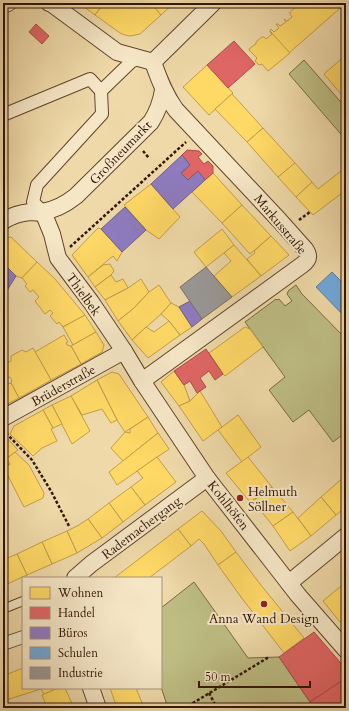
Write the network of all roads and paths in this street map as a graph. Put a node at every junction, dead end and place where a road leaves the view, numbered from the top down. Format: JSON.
{"nodes":[{"id":1,"x":8,"y":3,"type":"edge"},
{"id":2,"x":49,"y":3,"type":"edge"},
{"id":3,"x":213,"y":3,"type":"edge"},
{"id":4,"x":3,"y":5,"type":"edge"},
{"id":5,"x":145,"y":60,"type":"junction"},
{"id":6,"x":163,"y":90,"type":"junction"},
{"id":7,"x":101,"y":91,"type":"junction"},
{"id":8,"x":3,"y":115,"type":"edge"},
{"id":9,"x":197,"y":132,"type":"junction"},
{"id":10,"x":43,"y":212,"type":"junction"},
{"id":11,"x":3,"y":220,"type":"edge"},
{"id":12,"x":58,"y":258,"type":"junction"},
{"id":13,"x":124,"y":351,"type":"junction"},
{"id":14,"x":142,"y":381,"type":"junction"},
{"id":15,"x":3,"y":418,"type":"edge"},
{"id":16,"x":3,"y":430,"type":"edge"},
{"id":17,"x":207,"y":478,"type":"junction"},
{"id":18,"x":69,"y":526,"type":"dead end"},
{"id":19,"x":346,"y":536,"type":"edge"},
{"id":20,"x":76,"y":577,"type":"edge"},
{"id":21,"x":289,"y":583,"type":"junction"},
{"id":22,"x":22,"y":601,"type":"edge"},
{"id":23,"x":3,"y":609,"type":"edge"},
{"id":24,"x":22,"y":636,"type":"edge"},
{"id":25,"x":3,"y":644,"type":"edge"},
{"id":26,"x":346,"y":650,"type":"edge"},
{"id":27,"x":269,"y":657,"type":"dead end"},
{"id":28,"x":91,"y":689,"type":"edge"},
{"id":29,"x":209,"y":693,"type":"junction"},
{"id":30,"x":98,"y":708,"type":"edge"},
{"id":31,"x":191,"y":708,"type":"edge"},
{"id":32,"x":218,"y":708,"type":"edge"}],
"edges":[{"from":1,"to":4,"type":"street"},
{"from":2,"to":5,"type":"street"},
{"from":3,"to":5,"type":"street"},
{"from":5,"to":6,"type":"street"},
{"from":5,"to":7,"type":"street"},
{"from":6,"to":9,"type":"street","name":"Markusstraße"},
{"from":6,"to":10,"type":"street","name":"Großneumarkt"},
{"from":7,"to":8,"type":"street"},
{"from":7,"to":10,"type":"street"},
{"from":9,"to":12,"type":"path"},
{"from":9,"to":14,"type":"street","name":"Markusstraße"},
{"from":10,"to":11,"type":"street","name":"Großneumarkt"},
{"from":10,"to":12,"type":"street","name":"Thielbek"},
{"from":12,"to":13,"type":"street","name":"Thielbek"},
{"from":13,"to":14,"type":"street","name":"Kohlhöfen"},
{"from":13,"to":15,"type":"street","name":"Brüderstraße"},
{"from":14,"to":17,"type":"street","name":"Kohlhöfen"},
{"from":16,"to":18,"type":"path"},
{"from":17,"to":20,"type":"street","name":"Rademachergang"},
{"from":17,"to":21,"type":"street","name":"Kohlhöfen"},
{"from":19,"to":21,"type":"street"},
{"from":21,"to":26,"type":"street","name":"Kohlhöfen"},
{"from":22,"to":23,"type":"lane"},
{"from":24,"to":25,"type":"street"},
{"from":27,"to":29,"type":"path"},
{"from":28,"to":30,"type":"street"},
{"from":29,"to":31,"type":"path"},
{"from":29,"to":32,"type":"path"}]}
